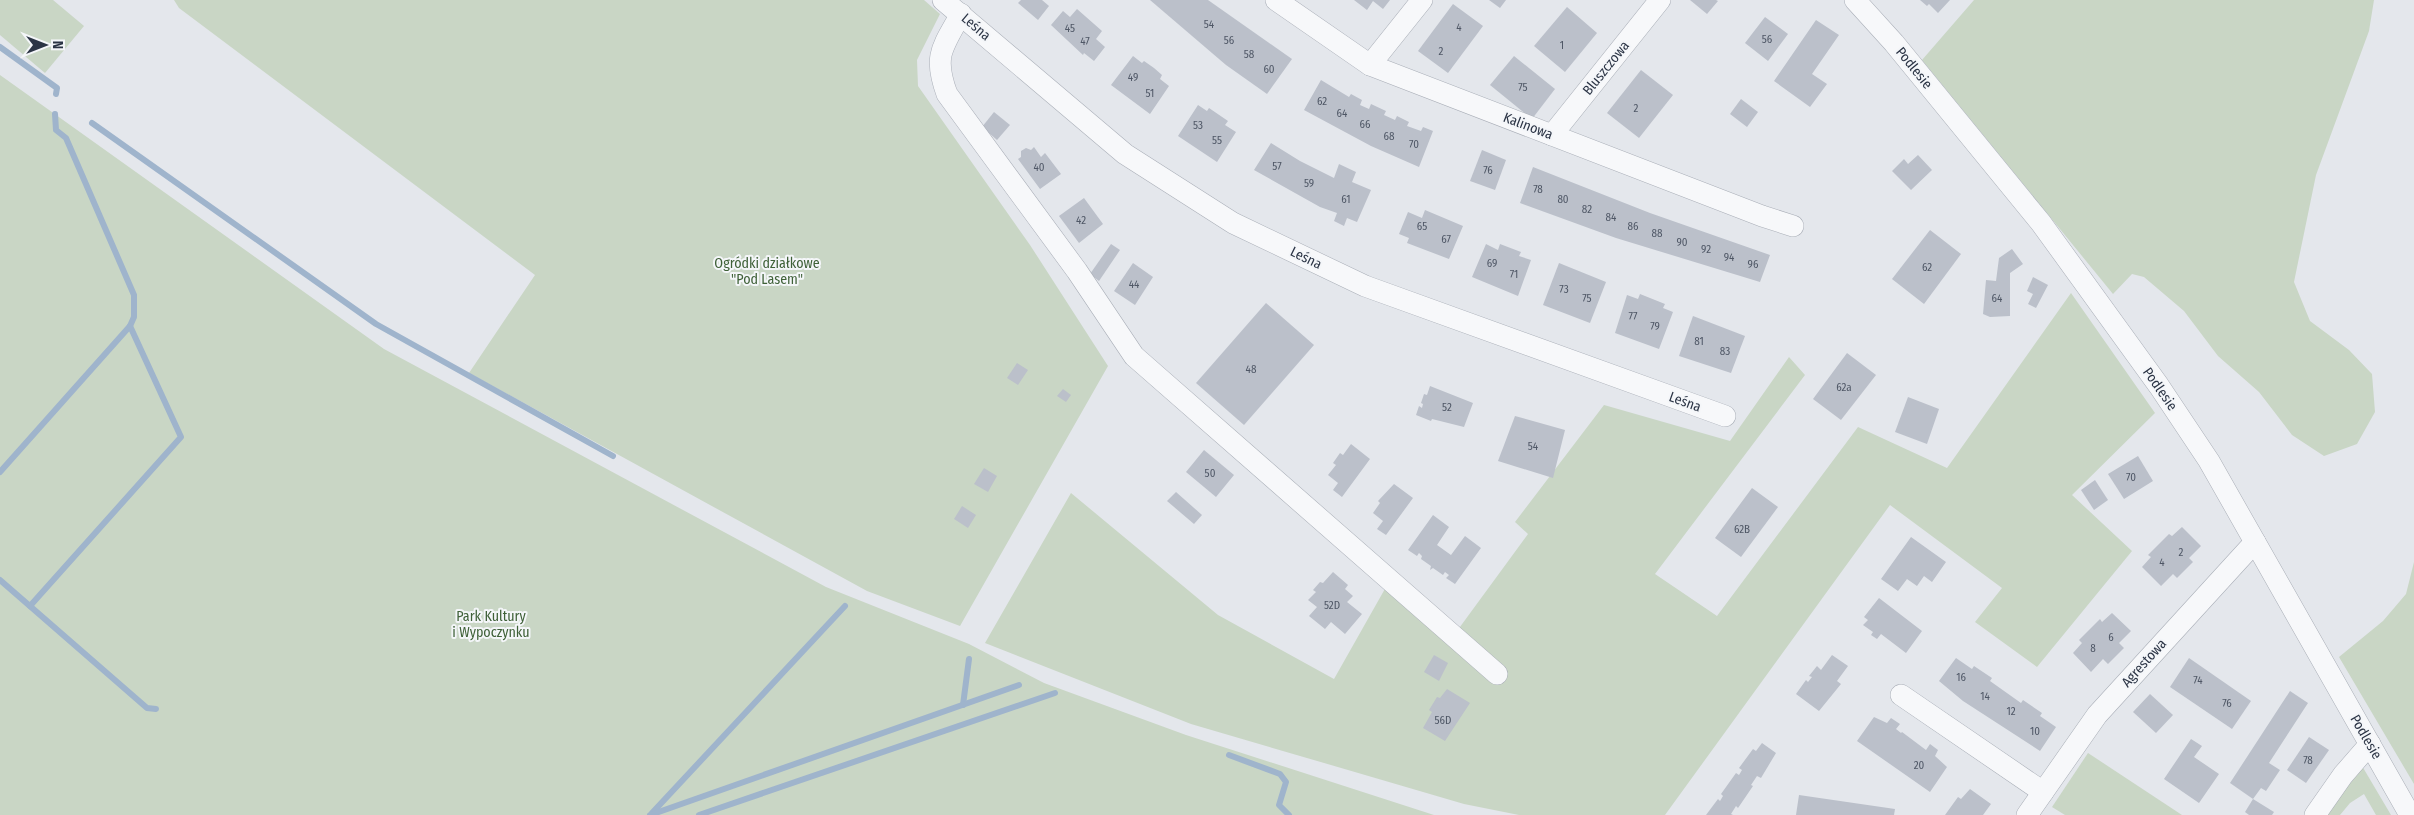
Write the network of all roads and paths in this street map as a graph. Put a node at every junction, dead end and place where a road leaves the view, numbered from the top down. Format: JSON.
{"nodes":[{"id":1,"x":943,"y":0,"type":"edge"},
{"id":2,"x":1276,"y":0,"type":"edge"},
{"id":3,"x":1422,"y":0,"type":"edge"},
{"id":4,"x":1660,"y":0,"type":"edge"},
{"id":5,"x":1856,"y":0,"type":"edge"},
{"id":6,"x":960,"y":14,"type":"junction"},
{"id":7,"x":1370,"y":65,"type":"junction"},
{"id":8,"x":1552,"y":135,"type":"junction"},
{"id":9,"x":1793,"y":226,"type":"dead end"},
{"id":10,"x":1725,"y":416,"type":"dead end"},
{"id":11,"x":2255,"y":542,"type":"junction"},
{"id":12,"x":1497,"y":674,"type":"dead end"},
{"id":13,"x":1901,"y":695,"type":"dead end"},
{"id":14,"x":2370,"y":744,"type":"junction"},
{"id":15,"x":2043,"y":792,"type":"junction"},
{"id":16,"x":2027,"y":815,"type":"edge"},
{"id":17,"x":2316,"y":815,"type":"edge"},
{"id":18,"x":2410,"y":815,"type":"edge"}],
"edges":[{"from":1,"to":6,"type":"street","name":"Leśna"},
{"from":2,"to":7,"type":"street","name":"Kalinowa"},
{"from":3,"to":7,"type":"street"},
{"from":4,"to":8,"type":"street","name":"Bluszczowa"},
{"from":5,"to":11,"type":"street","name":"Podlesie"},
{"from":6,"to":10,"type":"street","name":"Leśna"},
{"from":6,"to":12,"type":"street"},
{"from":7,"to":8,"type":"street","name":"Kalinowa"},
{"from":8,"to":9,"type":"street","name":"Kalinowa"},
{"from":11,"to":14,"type":"street","name":"Podlesie"},
{"from":11,"to":15,"type":"street","name":"Agrestowa"},
{"from":13,"to":15,"type":"street"},
{"from":14,"to":17,"type":"street"},
{"from":14,"to":18,"type":"street","name":"Podlesie"},
{"from":15,"to":16,"type":"street","name":"Agrestowa"}]}
